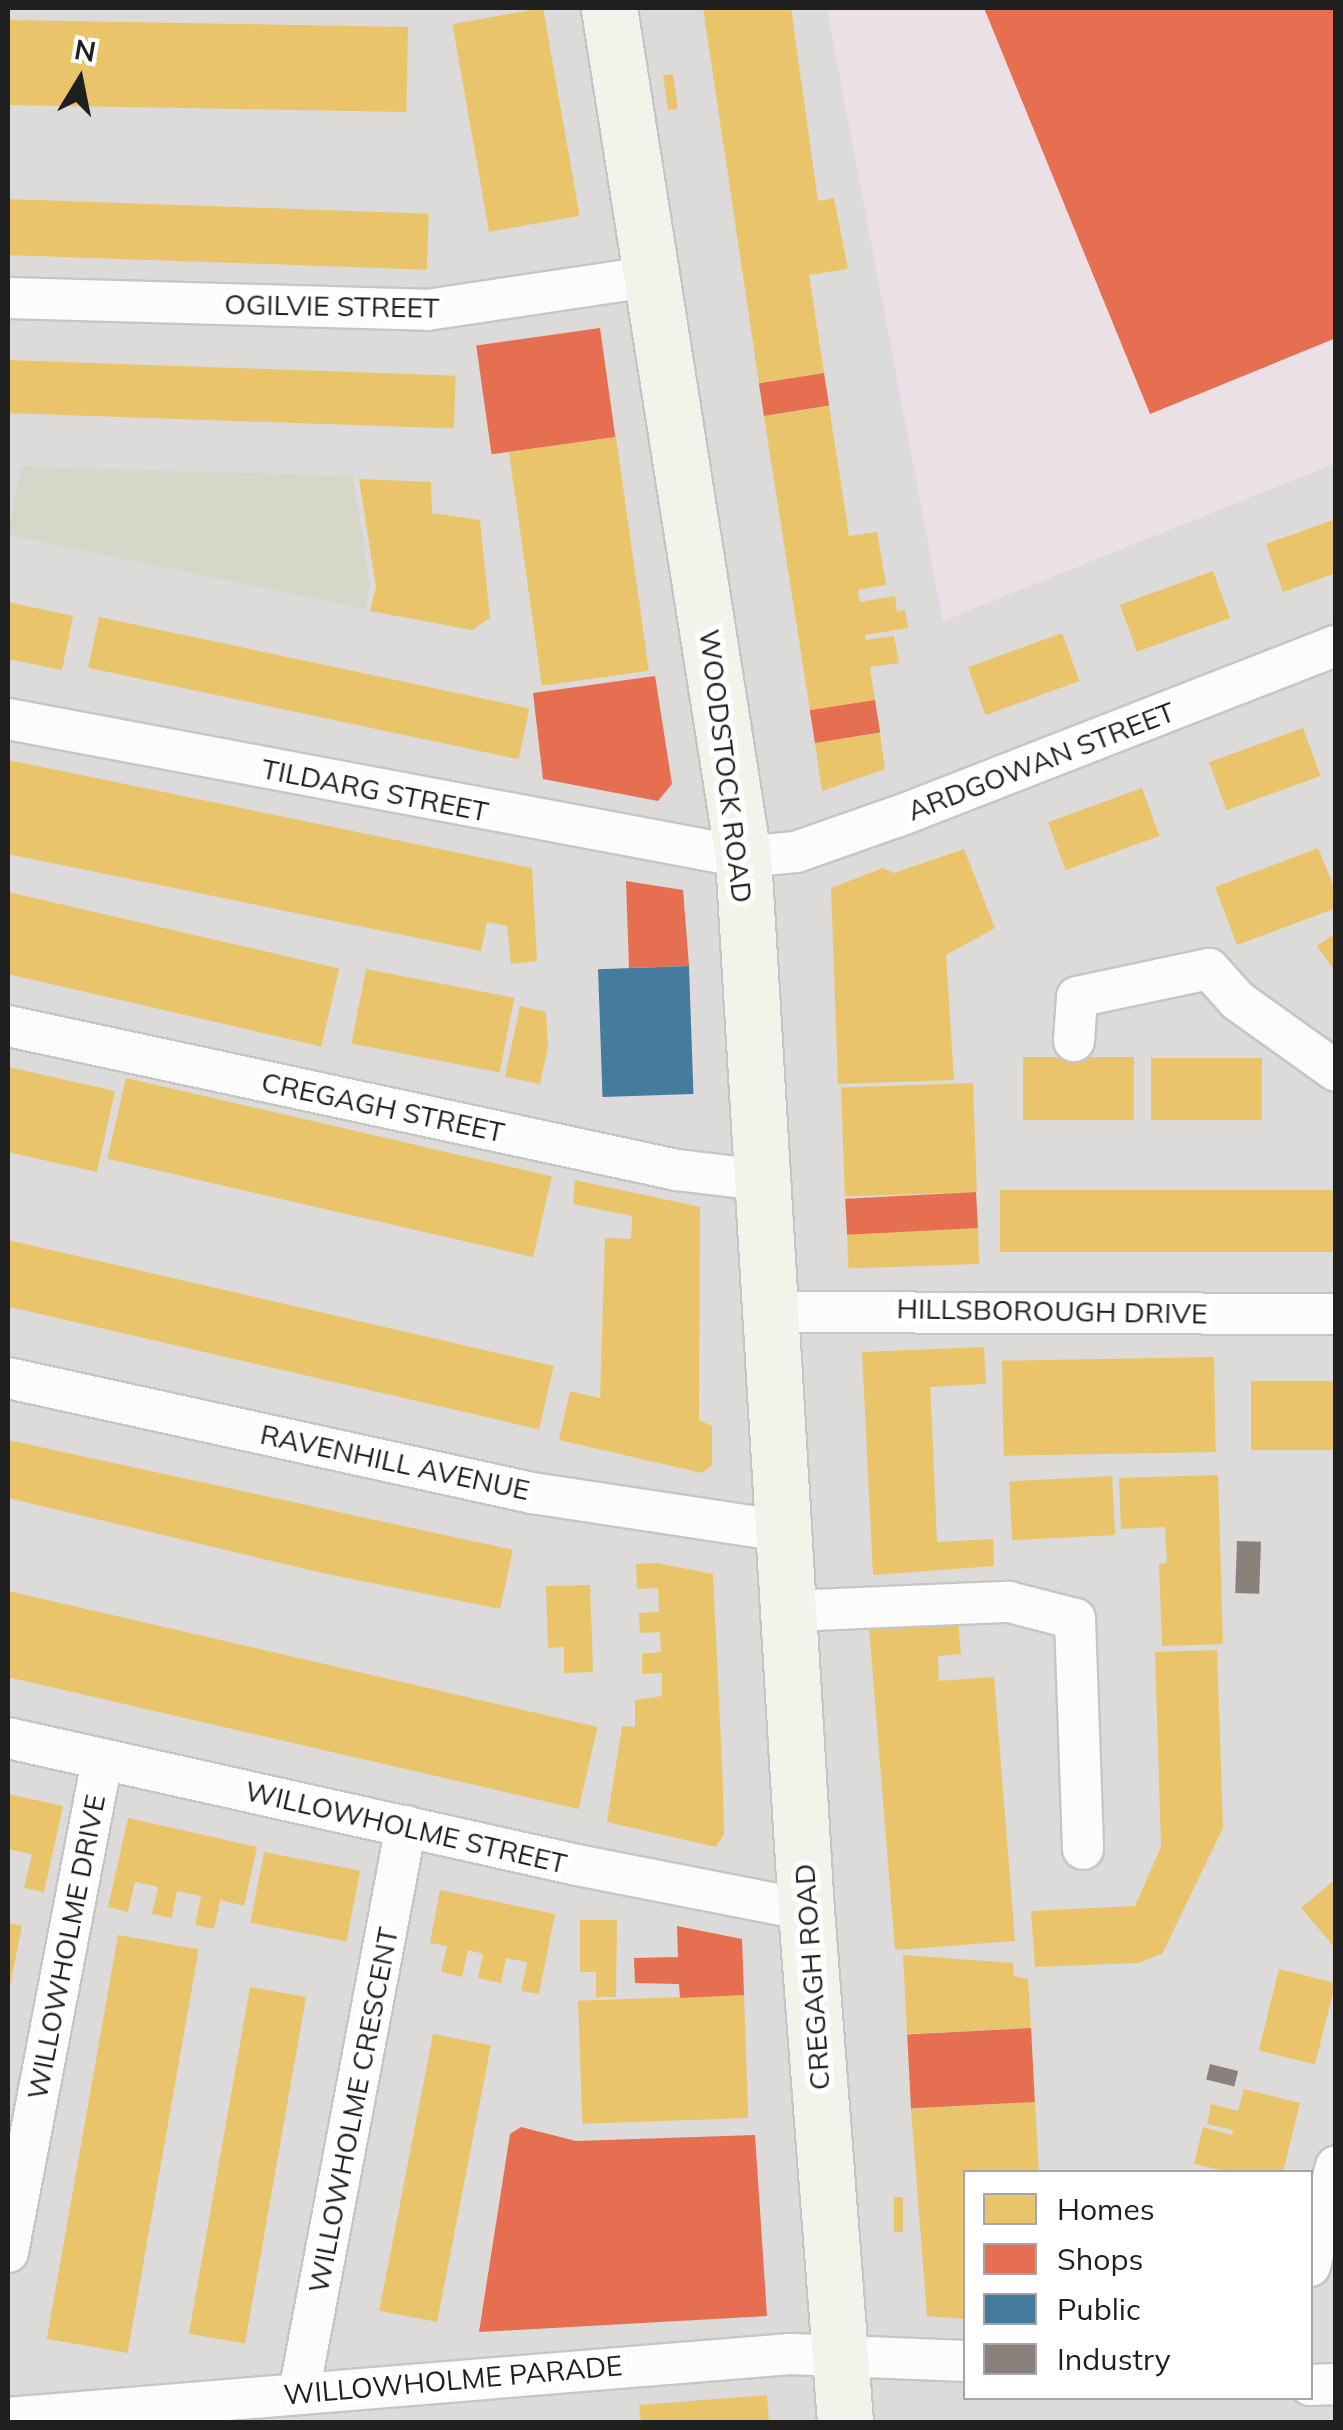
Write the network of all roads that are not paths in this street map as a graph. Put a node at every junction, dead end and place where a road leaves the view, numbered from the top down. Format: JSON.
{"nodes":[{"id":1,"x":609,"y":8,"type":"edge"},
{"id":2,"x":654,"y":276,"type":"junction"},
{"id":3,"x":8,"y":298,"type":"edge"},
{"id":4,"x":1336,"y":646,"type":"edge"},
{"id":5,"x":8,"y":719,"type":"edge"},
{"id":6,"x":743,"y":857,"type":"junction"},
{"id":7,"x":8,"y":1026,"type":"edge"},
{"id":8,"x":1074,"y":1040,"type":"dead end"},
{"id":9,"x":1336,"y":1071,"type":"edge"},
{"id":10,"x":761,"y":1180,"type":"junction"},
{"id":11,"x":769,"y":1312,"type":"junction"},
{"id":12,"x":1336,"y":1314,"type":"edge"},
{"id":13,"x":8,"y":1378,"type":"edge"},
{"id":14,"x":784,"y":1531,"type":"junction"},
{"id":15,"x":790,"y":1611,"type":"junction"},
{"id":16,"x":8,"y":1738,"type":"edge"},
{"id":17,"x":102,"y":1760,"type":"junction"},
{"id":18,"x":406,"y":1826,"type":"junction"},
{"id":19,"x":1084,"y":1849,"type":"dead end"},
{"id":20,"x":806,"y":1910,"type":"junction"},
{"id":21,"x":1336,"y":2166,"type":"edge"},
{"id":22,"x":8,"y":2252,"type":"edge"},
{"id":23,"x":1313,"y":2254,"type":"edge"},
{"id":24,"x":963,"y":2363,"type":"edge"},
{"id":25,"x":842,"y":2387,"type":"edge"},
{"id":26,"x":298,"y":2393,"type":"junction"},
{"id":27,"x":8,"y":2418,"type":"edge"}],
"edges":[{"from":1,"to":2,"type":"street","name":"WOODSTOCK ROAD"},
{"from":2,"to":3,"type":"street","name":"OGILVIE STREET"},
{"from":2,"to":6,"type":"street","name":"WOODSTOCK ROAD"},
{"from":4,"to":6,"type":"street","name":"ARDGOWAN STREET"},
{"from":5,"to":6,"type":"street","name":"TILDARG STREET"},
{"from":6,"to":10,"type":"street","name":"WOODSTOCK ROAD"},
{"from":7,"to":10,"type":"street","name":"CREGAGH STREET"},
{"from":8,"to":9,"type":"street"},
{"from":10,"to":11,"type":"street","name":"WOODSTOCK ROAD"},
{"from":11,"to":12,"type":"street","name":"HILLSBOROUGH DRIVE"},
{"from":11,"to":14,"type":"street","name":"WOODSTOCK ROAD"},
{"from":13,"to":14,"type":"street","name":"RAVENHILL AVENUE"},
{"from":14,"to":15,"type":"street","name":"CREGAGH ROAD"},
{"from":15,"to":19,"type":"street"},
{"from":15,"to":20,"type":"street","name":"CREGAGH ROAD"},
{"from":16,"to":17,"type":"street","name":"WILLOWHOLME STREET"},
{"from":17,"to":18,"type":"street","name":"WILLOWHOLME STREET"},
{"from":17,"to":22,"type":"street","name":"WILLOWHOLME DRIVE"},
{"from":18,"to":20,"type":"street","name":"WILLOWHOLME STREET"},
{"from":18,"to":26,"type":"street","name":"WILLOWHOLME CRESCENT"},
{"from":20,"to":25,"type":"street","name":"CREGAGH ROAD"},
{"from":21,"to":23,"type":"street"},
{"from":24,"to":25,"type":"street","name":"WILLOWHOLME PARADE"},
{"from":25,"to":26,"type":"street","name":"WILLOWHOLME PARADE"},
{"from":26,"to":27,"type":"street","name":"WILLOWHOLME PARADE"}]}
